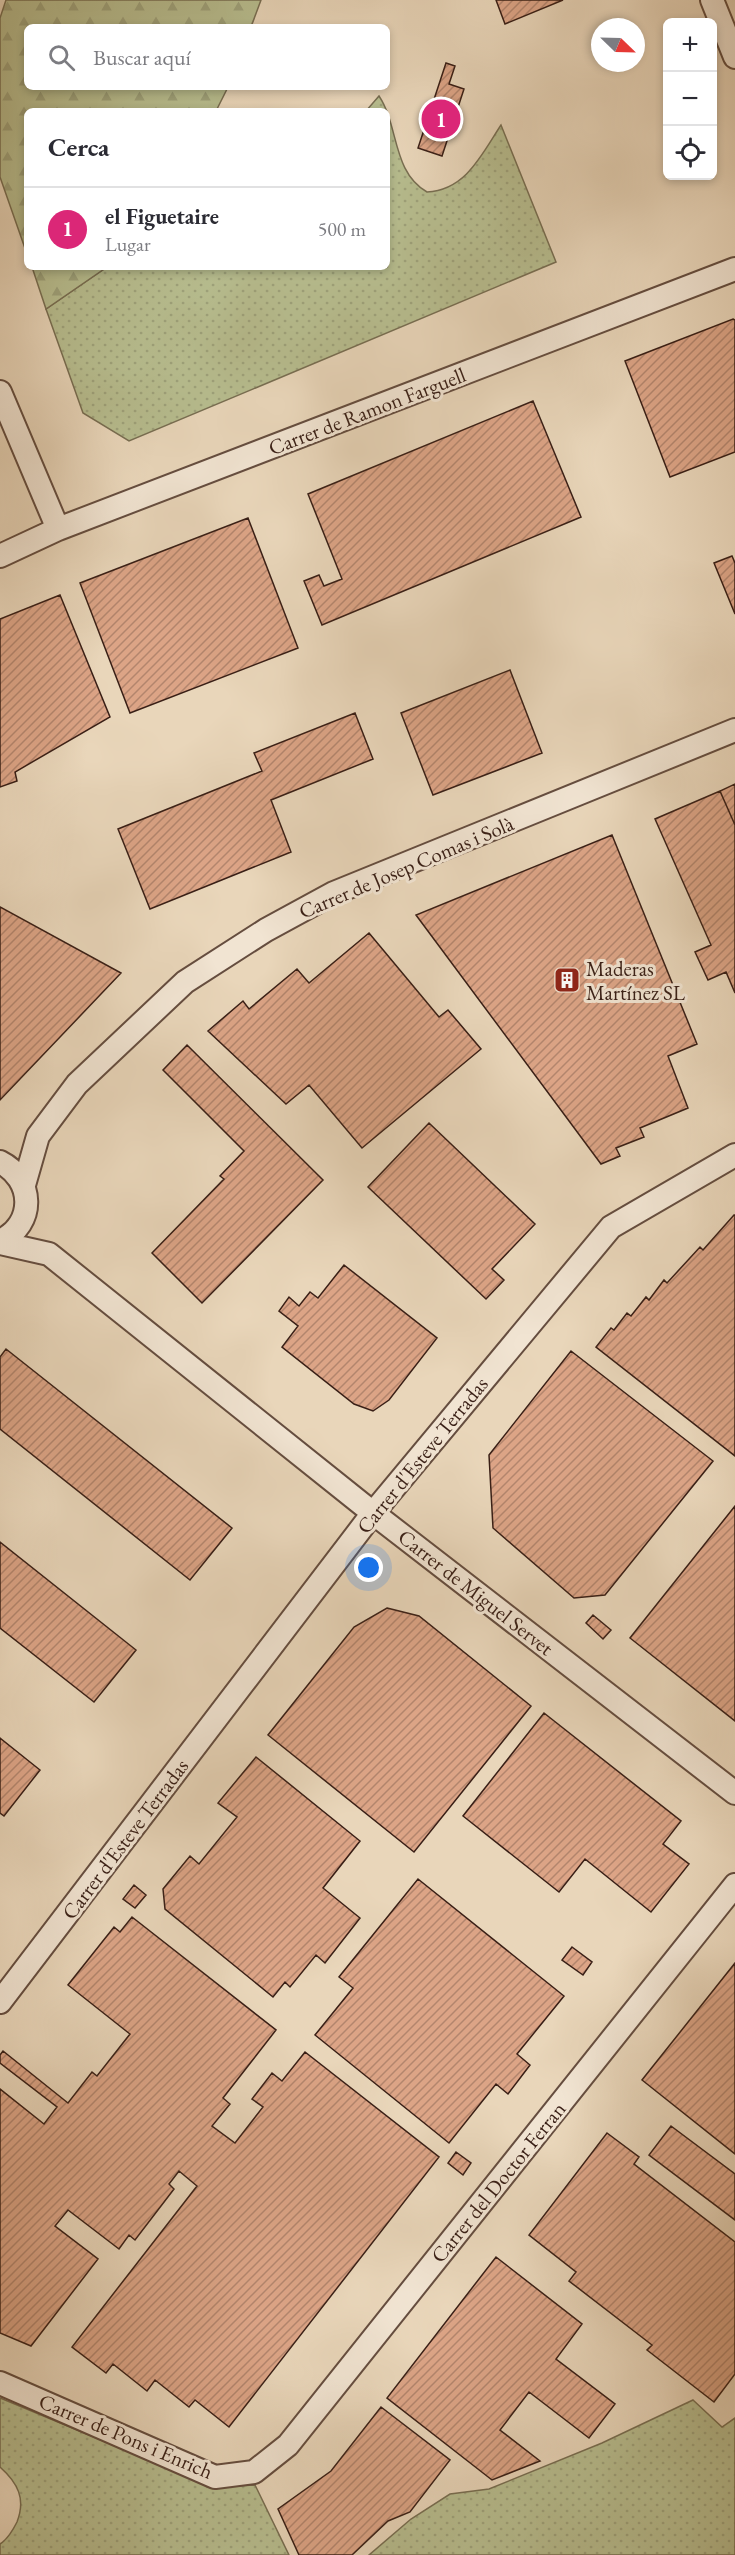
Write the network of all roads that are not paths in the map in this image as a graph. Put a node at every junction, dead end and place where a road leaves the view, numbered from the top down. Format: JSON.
{"nodes":[{"id":1,"x":712,"y":0,"type":"edge"},
{"id":2,"x":735,"y":57,"type":"edge"},
{"id":3,"x":735,"y":269,"type":"edge"},
{"id":4,"x":0,"y":392,"type":"edge"},
{"id":5,"x":58,"y":529,"type":"junction"},
{"id":6,"x":0,"y":556,"type":"edge"},
{"id":7,"x":735,"y":730,"type":"edge"},
{"id":8,"x":38,"y":1136,"type":"junction"},
{"id":9,"x":735,"y":1155,"type":"edge"},
{"id":10,"x":0,"y":1157,"type":"edge"},
{"id":11,"x":0,"y":1162,"type":"edge"},
{"id":12,"x":24,"y":1185,"type":"junction"},
{"id":13,"x":24,"y":1217,"type":"junction"},
{"id":14,"x":0,"y":1242,"type":"edge"},
{"id":15,"x":49,"y":1254,"type":"junction"},
{"id":16,"x":373,"y":1513,"type":"junction"},
{"id":17,"x":735,"y":1793,"type":"edge"},
{"id":18,"x":735,"y":1885,"type":"edge"},
{"id":19,"x":0,"y":2002,"type":"edge"},
{"id":20,"x":0,"y":2383,"type":"edge"},
{"id":21,"x":254,"y":2472,"type":"joint"}],
"edges":[{"from":1,"to":2,"type":"street"},
{"from":3,"to":5,"type":"street","name":"Carrer de Ramon Farguell"},
{"from":4,"to":5,"type":"street"},
{"from":5,"to":6,"type":"street","name":"Carrer de Ramon Farguell"},
{"from":7,"to":8,"type":"street","name":"Carrer de Josep Comas i Solà"},
{"from":8,"to":10,"type":"street","name":"Carrer de Josep Comas i Solà"},
{"from":8,"to":12,"type":"street","name":"Carrer de Josep Comas i Solà"},
{"from":9,"to":16,"type":"street","name":"Carrer d'Esteve Terradas"},
{"from":11,"to":12,"type":"street"},
{"from":12,"to":13,"type":"street","name":"Carrer de Josep Comas i Solà"},
{"from":13,"to":14,"type":"street"},
{"from":13,"to":15,"type":"street","name":"Carrer de Miguel Servet"},
{"from":14,"to":15,"type":"street","name":"Carrer de Miguel Servet"},
{"from":15,"to":16,"type":"street","name":"Carrer de Miguel Servet"},
{"from":16,"to":17,"type":"street","name":"Carrer de Miguel Servet"},
{"from":16,"to":19,"type":"street","name":"Carrer d'Esteve Terradas"},
{"from":18,"to":21,"type":"street","name":"Carrer del Doctor Ferran"},
{"from":20,"to":21,"type":"street","name":"Carrer de Pons i Enrich"}]}
